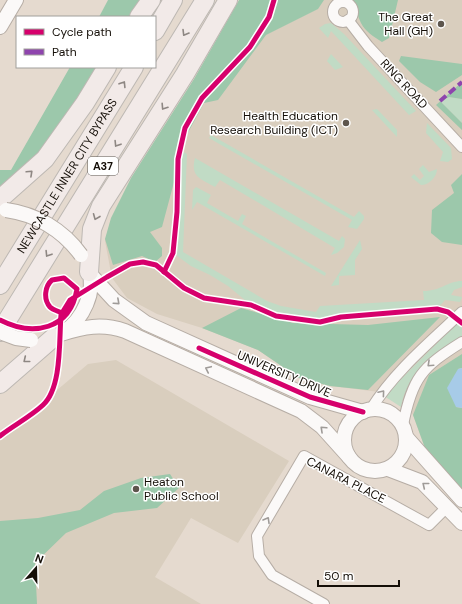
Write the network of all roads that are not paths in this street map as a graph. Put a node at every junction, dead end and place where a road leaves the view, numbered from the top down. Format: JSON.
{"nodes":[{"id":1,"x":16,"y":0,"type":"edge"},
{"id":2,"x":151,"y":0,"type":"edge"},
{"id":3,"x":173,"y":0,"type":"edge"},
{"id":4,"x":205,"y":0,"type":"edge"},
{"id":5,"x":228,"y":0,"type":"edge"},
{"id":6,"x":339,"y":2,"type":"edge"},
{"id":7,"x":140,"y":16,"type":"edge"},
{"id":8,"x":0,"y":27,"type":"edge"},
{"id":9,"x":156,"y":29,"type":"edge"},
{"id":10,"x":106,"y":68,"type":"edge"},
{"id":11,"x":133,"y":68,"type":"edge"},
{"id":12,"x":462,"y":147,"type":"edge"},
{"id":13,"x":2,"y":206,"type":"edge"},
{"id":14,"x":90,"y":273,"type":"junction"},
{"id":15,"x":0,"y":285,"type":"edge"},
{"id":16,"x":462,"y":312,"type":"edge"},
{"id":17,"x":0,"y":332,"type":"edge"},
{"id":18,"x":57,"y":335,"type":"junction"},
{"id":19,"x":462,"y":342,"type":"edge"},
{"id":20,"x":0,"y":384,"type":"edge"},
{"id":21,"x":367,"y":411,"type":"junction"},
{"id":22,"x":404,"y":431,"type":"junction"},
{"id":23,"x":349,"y":457,"type":"junction"},
{"id":24,"x":388,"y":469,"type":"junction"},
{"id":25,"x":462,"y":500,"type":"edge"},
{"id":26,"x":447,"y":507,"type":"junction"},
{"id":27,"x":462,"y":523,"type":"edge"},
{"id":28,"x":324,"y":604,"type":"edge"}],
"edges":[{"from":1,"to":8,"type":"main road"},
{"from":2,"to":7,"type":"highway"},
{"from":3,"to":9,"type":"highway"},
{"from":4,"to":17,"type":"highway","name":"NEWCASTLE INNER CITY BYPASS","number":"A37","one_way":true},
{"from":5,"to":14,"type":"highway","one_way":true},
{"from":6,"to":12,"type":"street","name":"RING ROAD"},
{"from":13,"to":10,"type":"highway","one_way":true},
{"from":15,"to":11,"type":"highway","name":"NEWCASTLE INNER CITY BYPASS","number":"A37","one_way":true},
{"from":13,"to":14,"type":"main road","name":"UNIVERSITY DRIVE","bridge":true},
{"from":14,"to":18,"type":"main road"},
{"from":14,"to":21,"type":"main road","name":"UNIVERSITY DRIVE","one_way":true},
{"from":21,"to":16,"type":"street","one_way":true},
{"from":17,"to":18,"type":"main road","bridge":true},
{"from":18,"to":20,"type":"highway","one_way":true},
{"from":23,"to":18,"type":"main road","one_way":true},
{"from":19,"to":22,"type":"street","one_way":true},
{"from":21,"to":22,"type":"main road"},
{"from":21,"to":23,"type":"main road"},
{"from":22,"to":24,"type":"main road"},
{"from":22,"to":25,"type":"main road"},
{"from":23,"to":24,"type":"main road"},
{"from":26,"to":24,"type":"main road","one_way":true},
{"from":26,"to":27,"type":"main road"},
{"from":28,"to":26,"type":"street","name":"CANARA PLACE","one_way":true}]}
